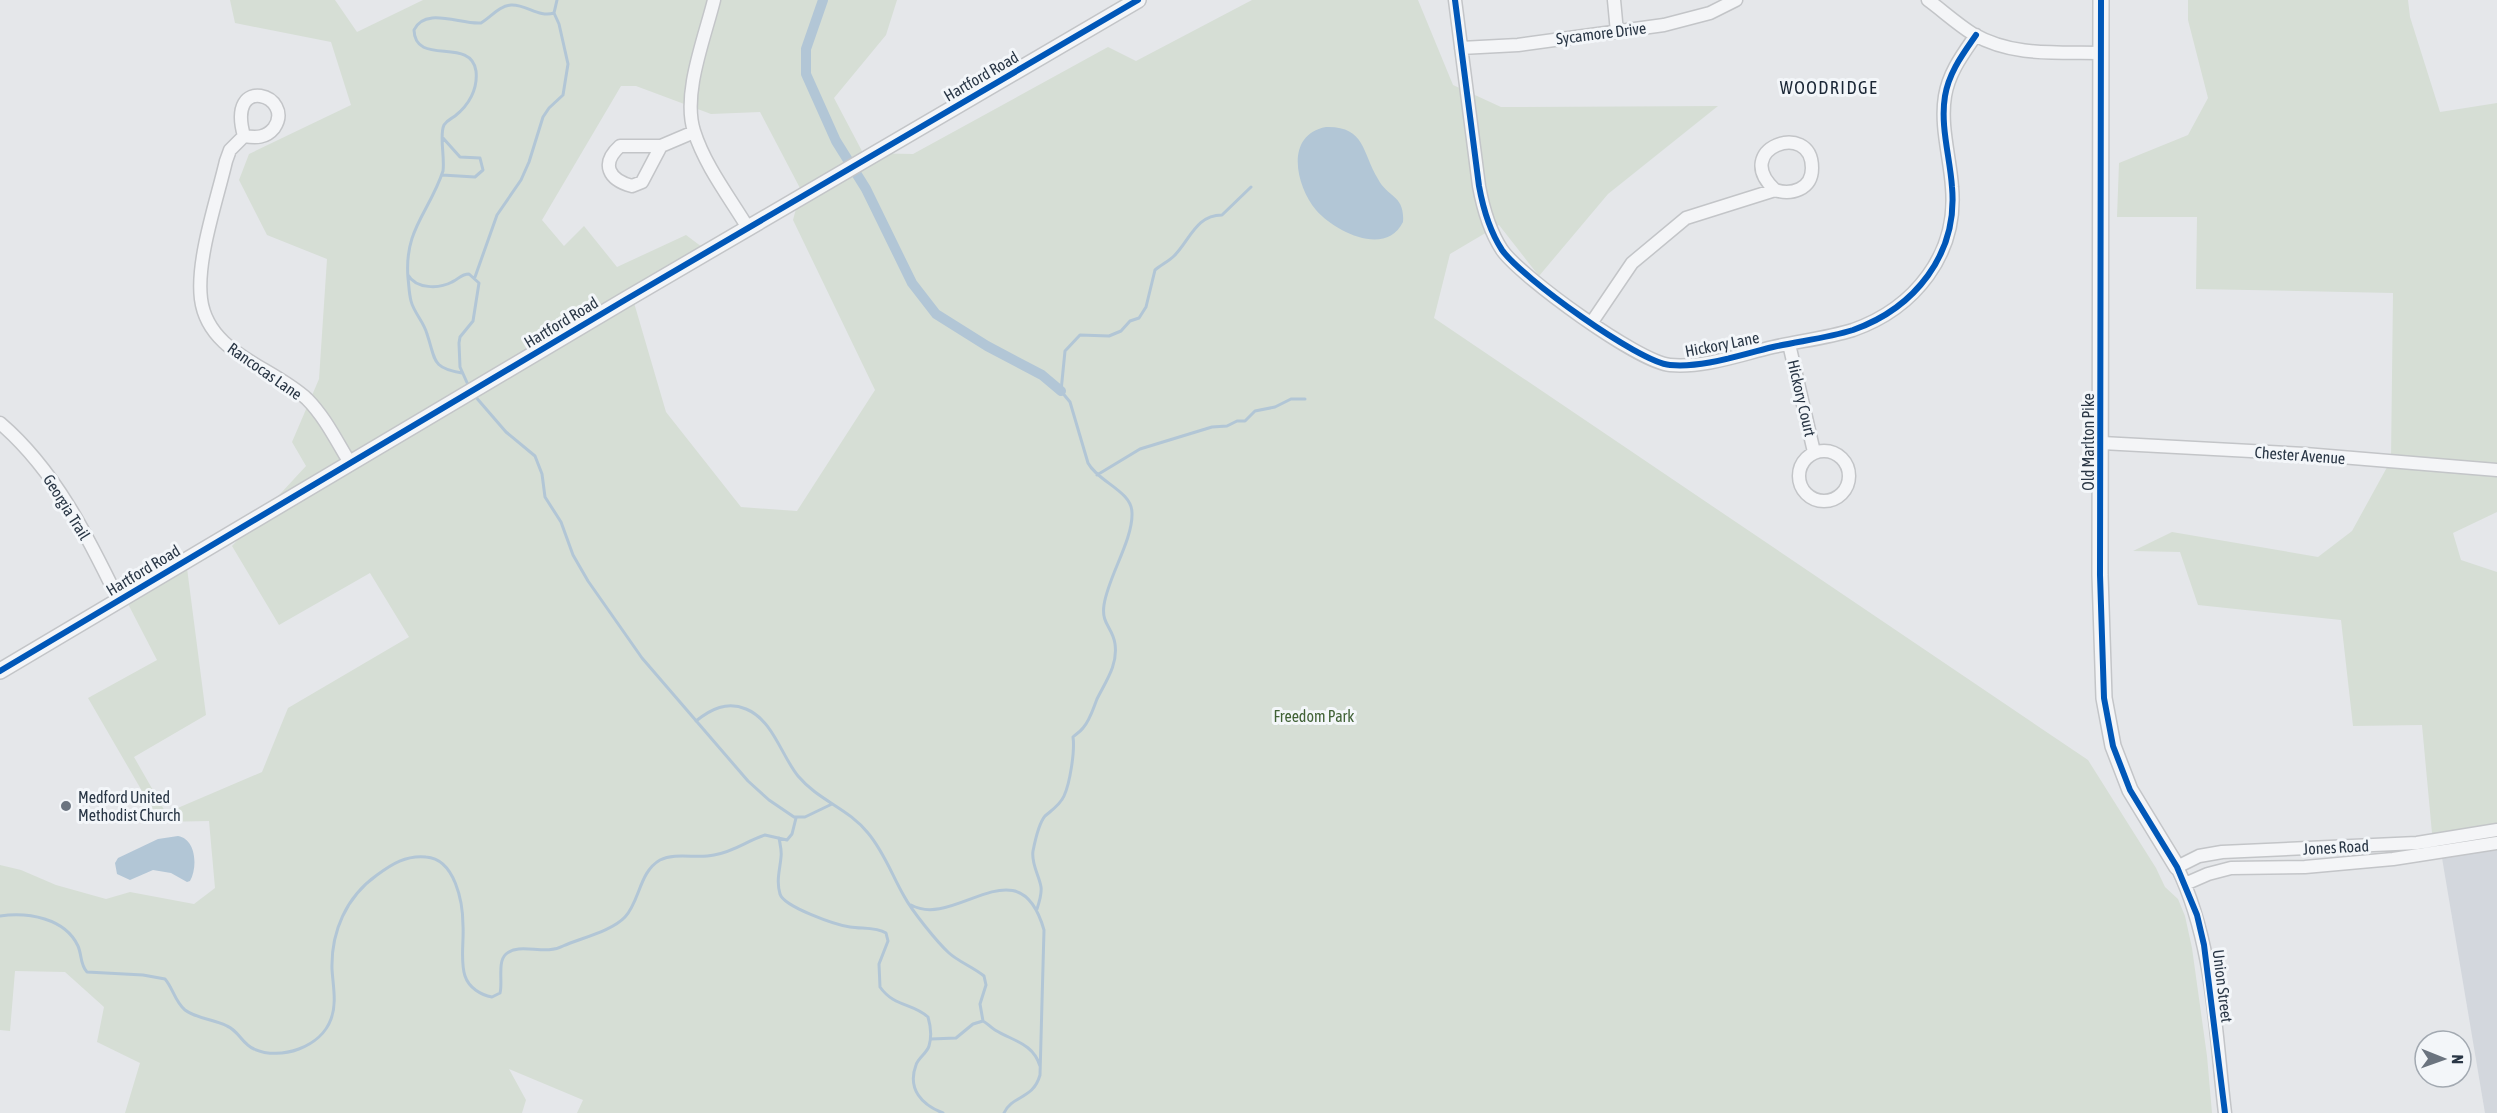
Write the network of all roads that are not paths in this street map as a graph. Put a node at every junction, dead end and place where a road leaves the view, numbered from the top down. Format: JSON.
{"nodes":[{"id":1,"x":714,"y":0,"type":"edge"},
{"id":2,"x":1138,"y":0,"type":"edge"},
{"id":3,"x":1455,"y":0,"type":"edge"},
{"id":4,"x":1614,"y":0,"type":"edge"},
{"id":5,"x":1736,"y":0,"type":"edge"},
{"id":6,"x":1928,"y":0,"type":"edge"},
{"id":7,"x":2101,"y":0,"type":"edge"},
{"id":8,"x":1617,"y":32,"type":"junction"},
{"id":9,"x":1976,"y":35,"type":"junction"},
{"id":10,"x":1461,"y":48,"type":"junction"},
{"id":11,"x":2101,"y":53,"type":"junction"},
{"id":12,"x":694,"y":132,"type":"junction"},
{"id":13,"x":244,"y":136,"type":"dead end"},
{"id":14,"x":661,"y":146,"type":"junction"},
{"id":15,"x":1774,"y":190,"type":"junction"},
{"id":16,"x":748,"y":228,"type":"junction"},
{"id":17,"x":1592,"y":322,"type":"junction"},
{"id":18,"x":1790,"y":344,"type":"junction"},
{"id":19,"x":0,"y":423,"type":"edge"},
{"id":20,"x":2102,"y":443,"type":"junction"},
{"id":21,"x":1814,"y":452,"type":"junction"},
{"id":22,"x":351,"y":463,"type":"junction"},
{"id":23,"x":2497,"y":470,"type":"edge"},
{"id":24,"x":119,"y":601,"type":"junction"},
{"id":25,"x":0,"y":671,"type":"edge"},
{"id":26,"x":2497,"y":830,"type":"edge"},
{"id":27,"x":2497,"y":843,"type":"edge"},
{"id":28,"x":2177,"y":867,"type":"junction"},
{"id":29,"x":2185,"y":884,"type":"junction"},
{"id":30,"x":2225,"y":1113,"type":"edge"}],
"edges":[{"from":1,"to":12,"type":"street"},
{"from":2,"to":16,"type":"street","name":"Hartford Road"},
{"from":3,"to":10,"type":"street","name":"Hickory Lane"},
{"from":4,"to":8,"type":"street"},
{"from":5,"to":8,"type":"street","name":"Sycamore Drive"},
{"from":6,"to":9,"type":"street"},
{"from":7,"to":11,"type":"street","name":"Old Marlton Pike"},
{"from":8,"to":10,"type":"street","name":"Sycamore Drive"},
{"from":9,"to":11,"type":"street"},
{"from":9,"to":18,"type":"street","name":"Hickory Lane"},
{"from":10,"to":17,"type":"street","name":"Hickory Lane"},
{"from":11,"to":20,"type":"street","name":"Old Marlton Pike"},
{"from":12,"to":14,"type":"street"},
{"from":12,"to":16,"type":"street"},
{"from":13,"to":22,"type":"street","name":"Rancocas Lane"},
{"from":14,"to":14,"type":"street"},
{"from":15,"to":15,"type":"street"},
{"from":15,"to":17,"type":"street"},
{"from":16,"to":22,"type":"street","name":"Hartford Road"},
{"from":17,"to":18,"type":"street","name":"Hickory Lane"},
{"from":18,"to":21,"type":"street","name":"Hickory Court"},
{"from":19,"to":24,"type":"street","name":"Georgia Trail"},
{"from":20,"to":23,"type":"street","name":"Chester Avenue"},
{"from":20,"to":28,"type":"street","name":"Old Marlton Pike"},
{"from":21,"to":21,"type":"street","name":"Hickory Court"},
{"from":22,"to":24,"type":"street","name":"Hartford Road"},
{"from":24,"to":25,"type":"street","name":"Hartford Road"},
{"from":26,"to":28,"type":"street","name":"Jones Road"},
{"from":27,"to":29,"type":"street","name":"Jones Road"},
{"from":28,"to":29,"type":"street","name":"Union Street"},
{"from":29,"to":30,"type":"street","name":"Union Street"}]}
